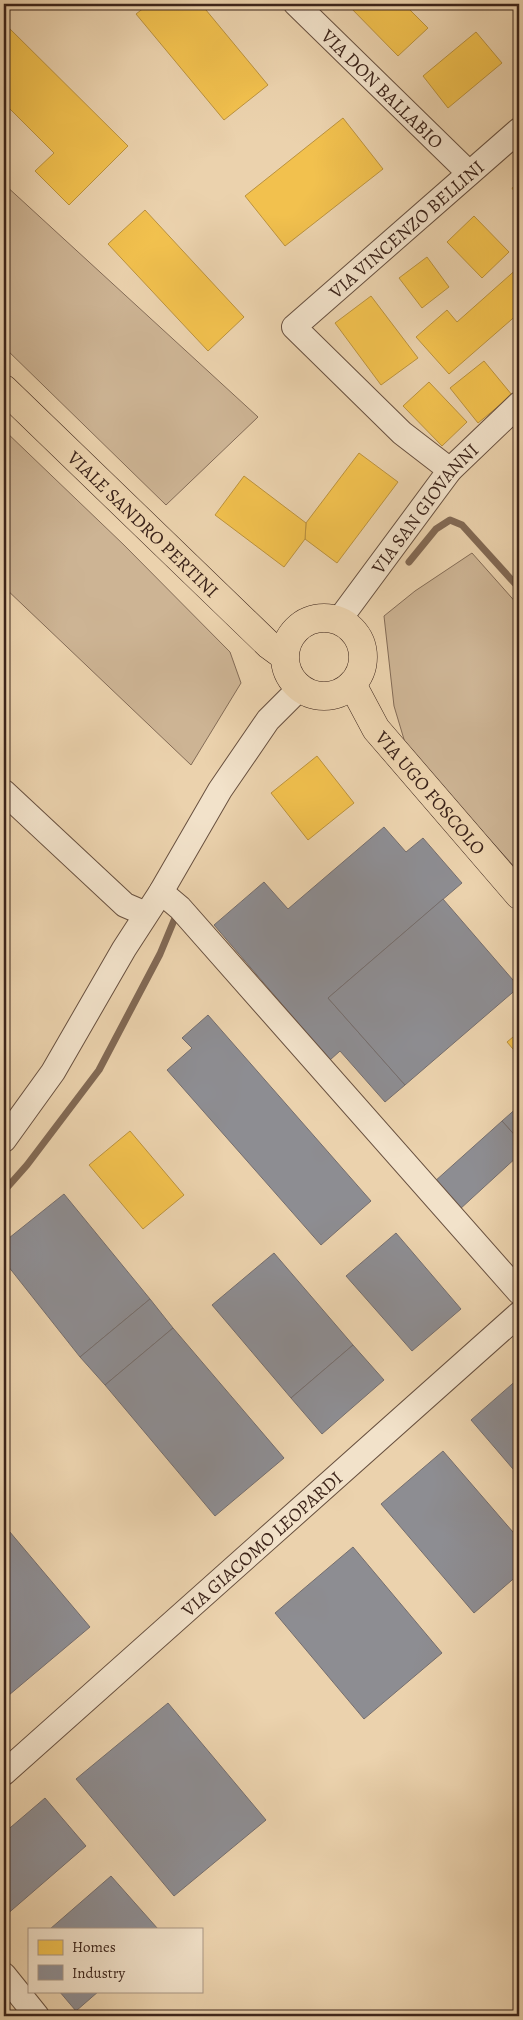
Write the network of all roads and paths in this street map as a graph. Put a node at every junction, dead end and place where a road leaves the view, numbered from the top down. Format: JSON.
{"nodes":[{"id":1,"x":296,"y":4,"type":"edge"},
{"id":2,"x":519,"y":130,"type":"edge"},
{"id":3,"x":469,"y":173,"type":"junction"},
{"id":4,"x":4,"y":389,"type":"edge"},
{"id":5,"x":519,"y":404,"type":"edge"},
{"id":6,"x":450,"y":470,"type":"junction"},
{"id":7,"x":339,"y":620,"type":"junction"},
{"id":8,"x":284,"y":656,"type":"junction"},
{"id":9,"x":352,"y":684,"type":"junction"},
{"id":10,"x":300,"y":688,"type":"junction"},
{"id":11,"x":4,"y":792,"type":"edge"},
{"id":12,"x":160,"y":892,"type":"junction"},
{"id":13,"x":519,"y":895,"type":"edge"},
{"id":14,"x":146,"y":914,"type":"junction"},
{"id":15,"x":4,"y":1140,"type":"edge"},
{"id":16,"x":519,"y":1292,"type":"edge"},
{"id":17,"x":519,"y":1314,"type":"edge"},
{"id":18,"x":4,"y":1773,"type":"edge"},
{"id":19,"x":4,"y":1976,"type":"edge"},
{"id":20,"x":37,"y":2016,"type":"edge"}],
"edges":[{"from":1,"to":3,"type":"street","name":"VIA DON BALLABIO"},
{"from":2,"to":3,"type":"street","name":"VIA VINCENZO BELLINI"},
{"from":3,"to":6,"type":"street","name":"VIA VINCENZO BELLINI"},
{"from":4,"to":8,"type":"main road","name":"VIALE SANDRO PERTINI"},
{"from":5,"to":6,"type":"street","name":"VIA SAN GIOVANNI"},
{"from":6,"to":7,"type":"street","name":"VIA SAN GIOVANNI"},
{"from":7,"to":8,"type":"main road"},
{"from":7,"to":9,"type":"main road"},
{"from":8,"to":10,"type":"main road"},
{"from":9,"to":10,"type":"main road"},
{"from":9,"to":13,"type":"main road","name":"VIA UGO FOSCOLO"},
{"from":10,"to":12,"type":"street"},
{"from":11,"to":14,"type":"street"},
{"from":12,"to":14,"type":"street"},
{"from":12,"to":16,"type":"street"},
{"from":14,"to":15,"type":"street"},
{"from":17,"to":18,"type":"street","name":"VIA GIACOMO LEOPARDI"},
{"from":19,"to":20,"type":"street"}]}
